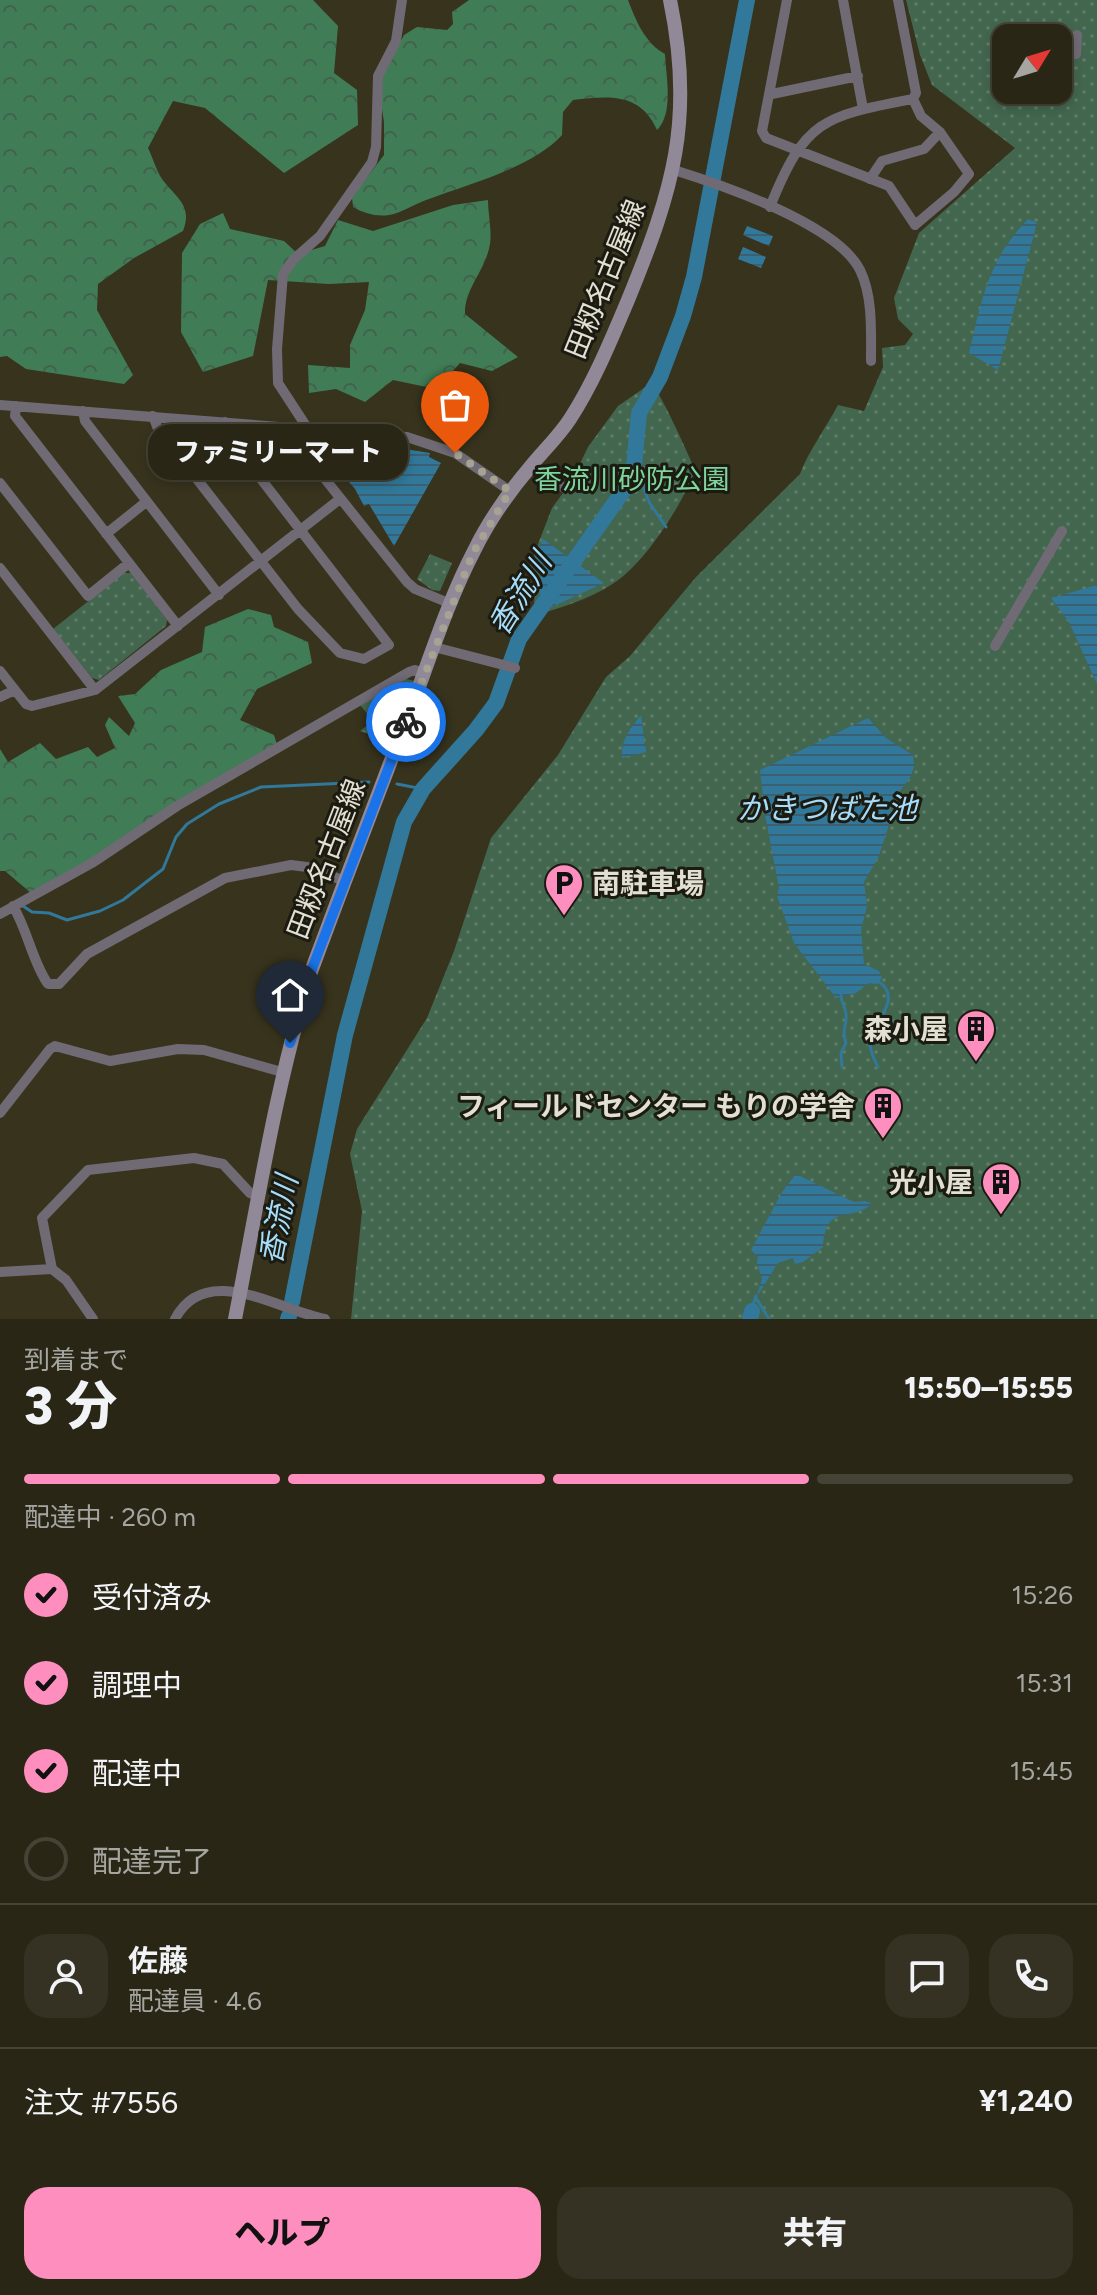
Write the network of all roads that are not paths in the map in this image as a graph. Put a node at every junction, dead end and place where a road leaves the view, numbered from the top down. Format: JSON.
{"nodes":[{"id":1,"x":402,"y":0,"type":"edge"},
{"id":2,"x":670,"y":0,"type":"edge"},
{"id":3,"x":787,"y":0,"type":"edge"},
{"id":4,"x":843,"y":0,"type":"edge"},
{"id":5,"x":898,"y":0,"type":"edge"},
{"id":6,"x":1077,"y":35,"type":"dead end"},
{"id":7,"x":1076,"y":54,"type":"dead end"},
{"id":8,"x":858,"y":76,"type":"junction"},
{"id":9,"x":772,"y":94,"type":"junction"},
{"id":10,"x":913,"y":99,"type":"junction"},
{"id":11,"x":863,"y":109,"type":"junction"},
{"id":12,"x":940,"y":132,"type":"junction"},
{"id":13,"x":796,"y":150,"type":"junction"},
{"id":14,"x":674,"y":170,"type":"junction"},
{"id":15,"x":870,"y":179,"type":"junction"},
{"id":16,"x":770,"y":207,"type":"junction"},
{"id":17,"x":871,"y":361,"type":"dead end"},
{"id":18,"x":0,"y":405,"type":"edge"},
{"id":19,"x":16,"y":406,"type":"junction"},
{"id":20,"x":83,"y":411,"type":"junction"},
{"id":21,"x":153,"y":416,"type":"junction"},
{"id":22,"x":225,"y":422,"type":"junction"},
{"id":23,"x":308,"y":429,"type":"junction"},
{"id":24,"x":530,"y":466,"type":"junction"},
{"id":25,"x":0,"y":483,"type":"edge"},
{"id":26,"x":566,"y":489,"type":"dead end"},
{"id":27,"x":510,"y":491,"type":"junction"},
{"id":28,"x":340,"y":499,"type":"junction"},
{"id":29,"x":146,"y":502,"type":"junction"},
{"id":30,"x":301,"y":530,"type":"junction"},
{"id":31,"x":1062,"y":531,"type":"dead end"},
{"id":32,"x":106,"y":534,"type":"junction"},
{"id":33,"x":261,"y":562,"type":"junction"},
{"id":34,"x":129,"y":563,"type":"junction"},
{"id":35,"x":0,"y":568,"type":"edge"},
{"id":36,"x":219,"y":595,"type":"junction"},
{"id":37,"x":451,"y":604,"type":"junction"},
{"id":38,"x":178,"y":626,"type":"junction"},
{"id":39,"x":995,"y":646,"type":"dead end"},
{"id":40,"x":434,"y":647,"type":"junction"},
{"id":41,"x":515,"y":668,"type":"dead end"},
{"id":42,"x":0,"y":671,"type":"edge"},
{"id":43,"x":424,"y":673,"type":"junction"},
{"id":44,"x":15,"y":690,"type":"junction"},
{"id":45,"x":95,"y":690,"type":"junction"},
{"id":46,"x":0,"y":697,"type":"edge"},
{"id":47,"x":345,"y":881,"type":"junction"},
{"id":48,"x":13,"y":906,"type":"junction"},
{"id":49,"x":0,"y":914,"type":"edge"},
{"id":50,"x":282,"y":1072,"type":"junction"},
{"id":51,"x":0,"y":1113,"type":"edge"},
{"id":52,"x":259,"y":1197,"type":"junction"},
{"id":53,"x":52,"y":1269,"type":"junction"},
{"id":54,"x":0,"y":1272,"type":"edge"},
{"id":55,"x":240,"y":1292,"type":"junction"},
{"id":56,"x":93,"y":1319,"type":"edge"},
{"id":57,"x":175,"y":1319,"type":"edge"},
{"id":58,"x":235,"y":1319,"type":"edge"},
{"id":59,"x":325,"y":1319,"type":"edge"}],
"edges":[{"from":1,"to":23,"type":"street"},
{"from":2,"to":14,"type":"main road","name":"田籾名古屋線"},
{"from":3,"to":9,"type":"street"},
{"from":4,"to":8,"type":"street"},
{"from":5,"to":10,"type":"street"},
{"from":6,"to":7,"type":"street"},
{"from":8,"to":9,"type":"street"},
{"from":8,"to":11,"type":"street"},
{"from":9,"to":13,"type":"street"},
{"from":10,"to":11,"type":"street"},
{"from":10,"to":12,"type":"street"},
{"from":11,"to":13,"type":"street"},
{"from":12,"to":15,"type":"street"},
{"from":12,"to":15,"type":"street"},
{"from":13,"to":15,"type":"street"},
{"from":13,"to":16,"type":"street"},
{"from":14,"to":16,"type":"street"},
{"from":14,"to":24,"type":"main road","name":"田籾名古屋線"},
{"from":16,"to":17,"type":"street"},
{"from":18,"to":19,"type":"street"},
{"from":19,"to":20,"type":"street"},
{"from":19,"to":32,"type":"street"},
{"from":20,"to":21,"type":"street"},
{"from":20,"to":29,"type":"street"},
{"from":21,"to":22,"type":"street"},
{"from":21,"to":33,"type":"street"},
{"from":22,"to":23,"type":"street"},
{"from":22,"to":30,"type":"street"},
{"from":23,"to":27,"type":"street"},
{"from":23,"to":28,"type":"street"},
{"from":24,"to":26,"type":"street"},
{"from":24,"to":27,"type":"main road","name":"田籾名古屋線"},
{"from":25,"to":34,"type":"street"},
{"from":27,"to":37,"type":"main road","name":"田籾名古屋線"},
{"from":28,"to":30,"type":"street"},
{"from":28,"to":37,"type":"street"},
{"from":29,"to":32,"type":"street"},
{"from":29,"to":36,"type":"street"},
{"from":30,"to":33,"type":"street"},
{"from":30,"to":33,"type":"street"},
{"from":31,"to":39,"type":"street"},
{"from":32,"to":34,"type":"street"},
{"from":33,"to":36,"type":"street"},
{"from":34,"to":38,"type":"street"},
{"from":35,"to":45,"type":"street"},
{"from":36,"to":38,"type":"street"},
{"from":37,"to":40,"type":"main road","name":"田籾名古屋線"},
{"from":38,"to":45,"type":"street"},
{"from":40,"to":41,"type":"street"},
{"from":40,"to":43,"type":"main road","name":"田籾名古屋線"},
{"from":42,"to":44,"type":"street"},
{"from":43,"to":47,"type":"main road","name":"田籾名古屋線"},
{"from":43,"to":48,"type":"street"},
{"from":44,"to":45,"type":"street"},
{"from":44,"to":46,"type":"street"},
{"from":47,"to":48,"type":"street"},
{"from":47,"to":50,"type":"main road","name":"田籾名古屋線"},
{"from":48,"to":49,"type":"street"},
{"from":50,"to":51,"type":"street"},
{"from":50,"to":52,"type":"main road","name":"田籾名古屋線"},
{"from":52,"to":53,"type":"street"},
{"from":52,"to":55,"type":"main road","name":"田籾名古屋線"},
{"from":53,"to":54,"type":"street"},
{"from":53,"to":56,"type":"street"},
{"from":55,"to":57,"type":"street"},
{"from":55,"to":58,"type":"main road","name":"田籾名古屋線"},
{"from":55,"to":59,"type":"street"}]}
